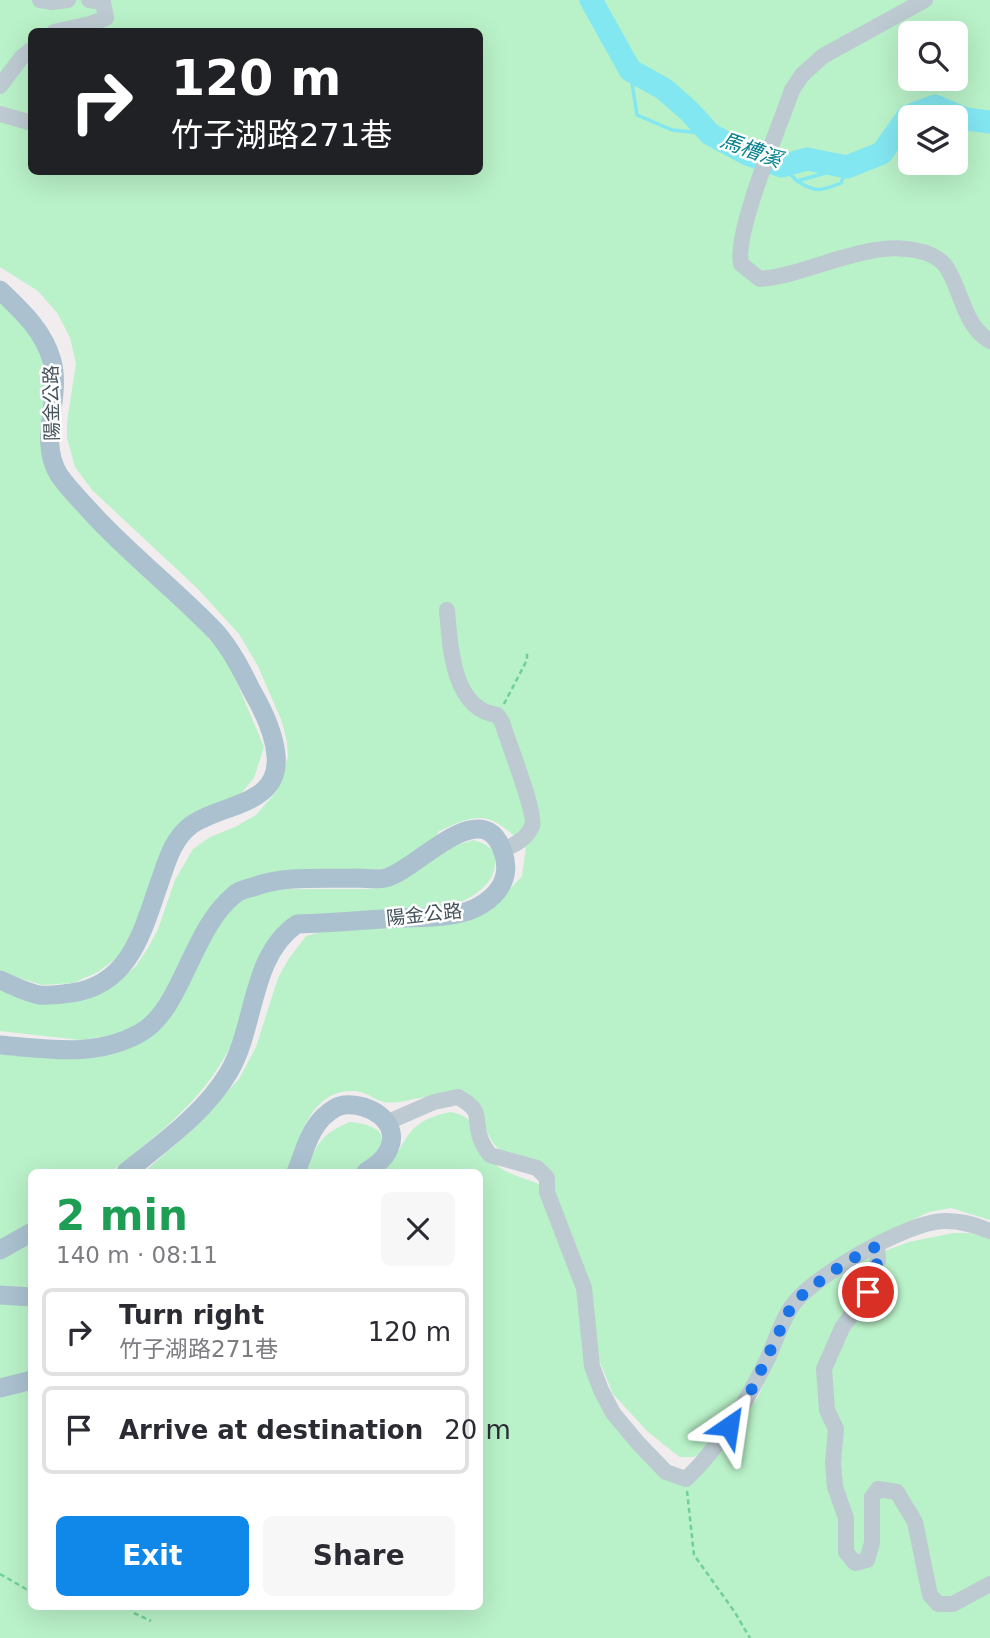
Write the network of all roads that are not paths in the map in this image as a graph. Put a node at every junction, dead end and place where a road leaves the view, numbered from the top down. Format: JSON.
{"nodes":[{"id":1,"x":40,"y":0,"type":"edge"},
{"id":2,"x":68,"y":0,"type":"edge"},
{"id":3,"x":89,"y":0,"type":"edge"},
{"id":4,"x":925,"y":0,"type":"edge"},
{"id":5,"x":72,"y":28,"type":"edge"},
{"id":6,"x":28,"y":52,"type":"edge"},
{"id":7,"x":0,"y":86,"type":"edge"},
{"id":8,"x":0,"y":114,"type":"edge"},
{"id":9,"x":28,"y":122,"type":"edge"},
{"id":10,"x":0,"y":290,"type":"edge"},
{"id":11,"x":990,"y":341,"type":"edge"},
{"id":12,"x":447,"y":610,"type":"dead end"},
{"id":13,"x":503,"y":850,"type":"junction"},
{"id":14,"x":0,"y":980,"type":"edge"},
{"id":15,"x":0,"y":1045,"type":"edge"},
{"id":16,"x":388,"y":1122,"type":"junction"},
{"id":17,"x":130,"y":1169,"type":"edge"},
{"id":18,"x":297,"y":1169,"type":"edge"},
{"id":19,"x":370,"y":1169,"type":"edge"},
{"id":20,"x":990,"y":1231,"type":"edge"},
{"id":21,"x":28,"y":1234,"type":"edge"},
{"id":22,"x":877,"y":1246,"type":"junction"},
{"id":23,"x":0,"y":1250,"type":"edge"},
{"id":24,"x":0,"y":1296,"type":"edge"},
{"id":25,"x":28,"y":1297,"type":"edge"},
{"id":26,"x":28,"y":1381,"type":"edge"},
{"id":27,"x":0,"y":1388,"type":"edge"},
{"id":28,"x":990,"y":1584,"type":"edge"}],
"edges":[{"from":1,"to":2,"type":"street"},
{"from":3,"to":5,"type":"street"},
{"from":4,"to":11,"type":"street"},
{"from":6,"to":7,"type":"street"},
{"from":8,"to":9,"type":"street"},
{"from":10,"to":14,"type":"main road","name":"陽金公路"},
{"from":12,"to":13,"type":"street"},
{"from":13,"to":15,"type":"main road","name":"陽金公路"},
{"from":13,"to":17,"type":"main road","name":"陽金公路"},
{"from":16,"to":18,"type":"main road"},
{"from":16,"to":19,"type":"main road"},
{"from":16,"to":22,"type":"street"},
{"from":20,"to":22,"type":"street"},
{"from":21,"to":23,"type":"main road"},
{"from":22,"to":28,"type":"street"},
{"from":24,"to":25,"type":"main road"},
{"from":26,"to":27,"type":"main road"}]}
